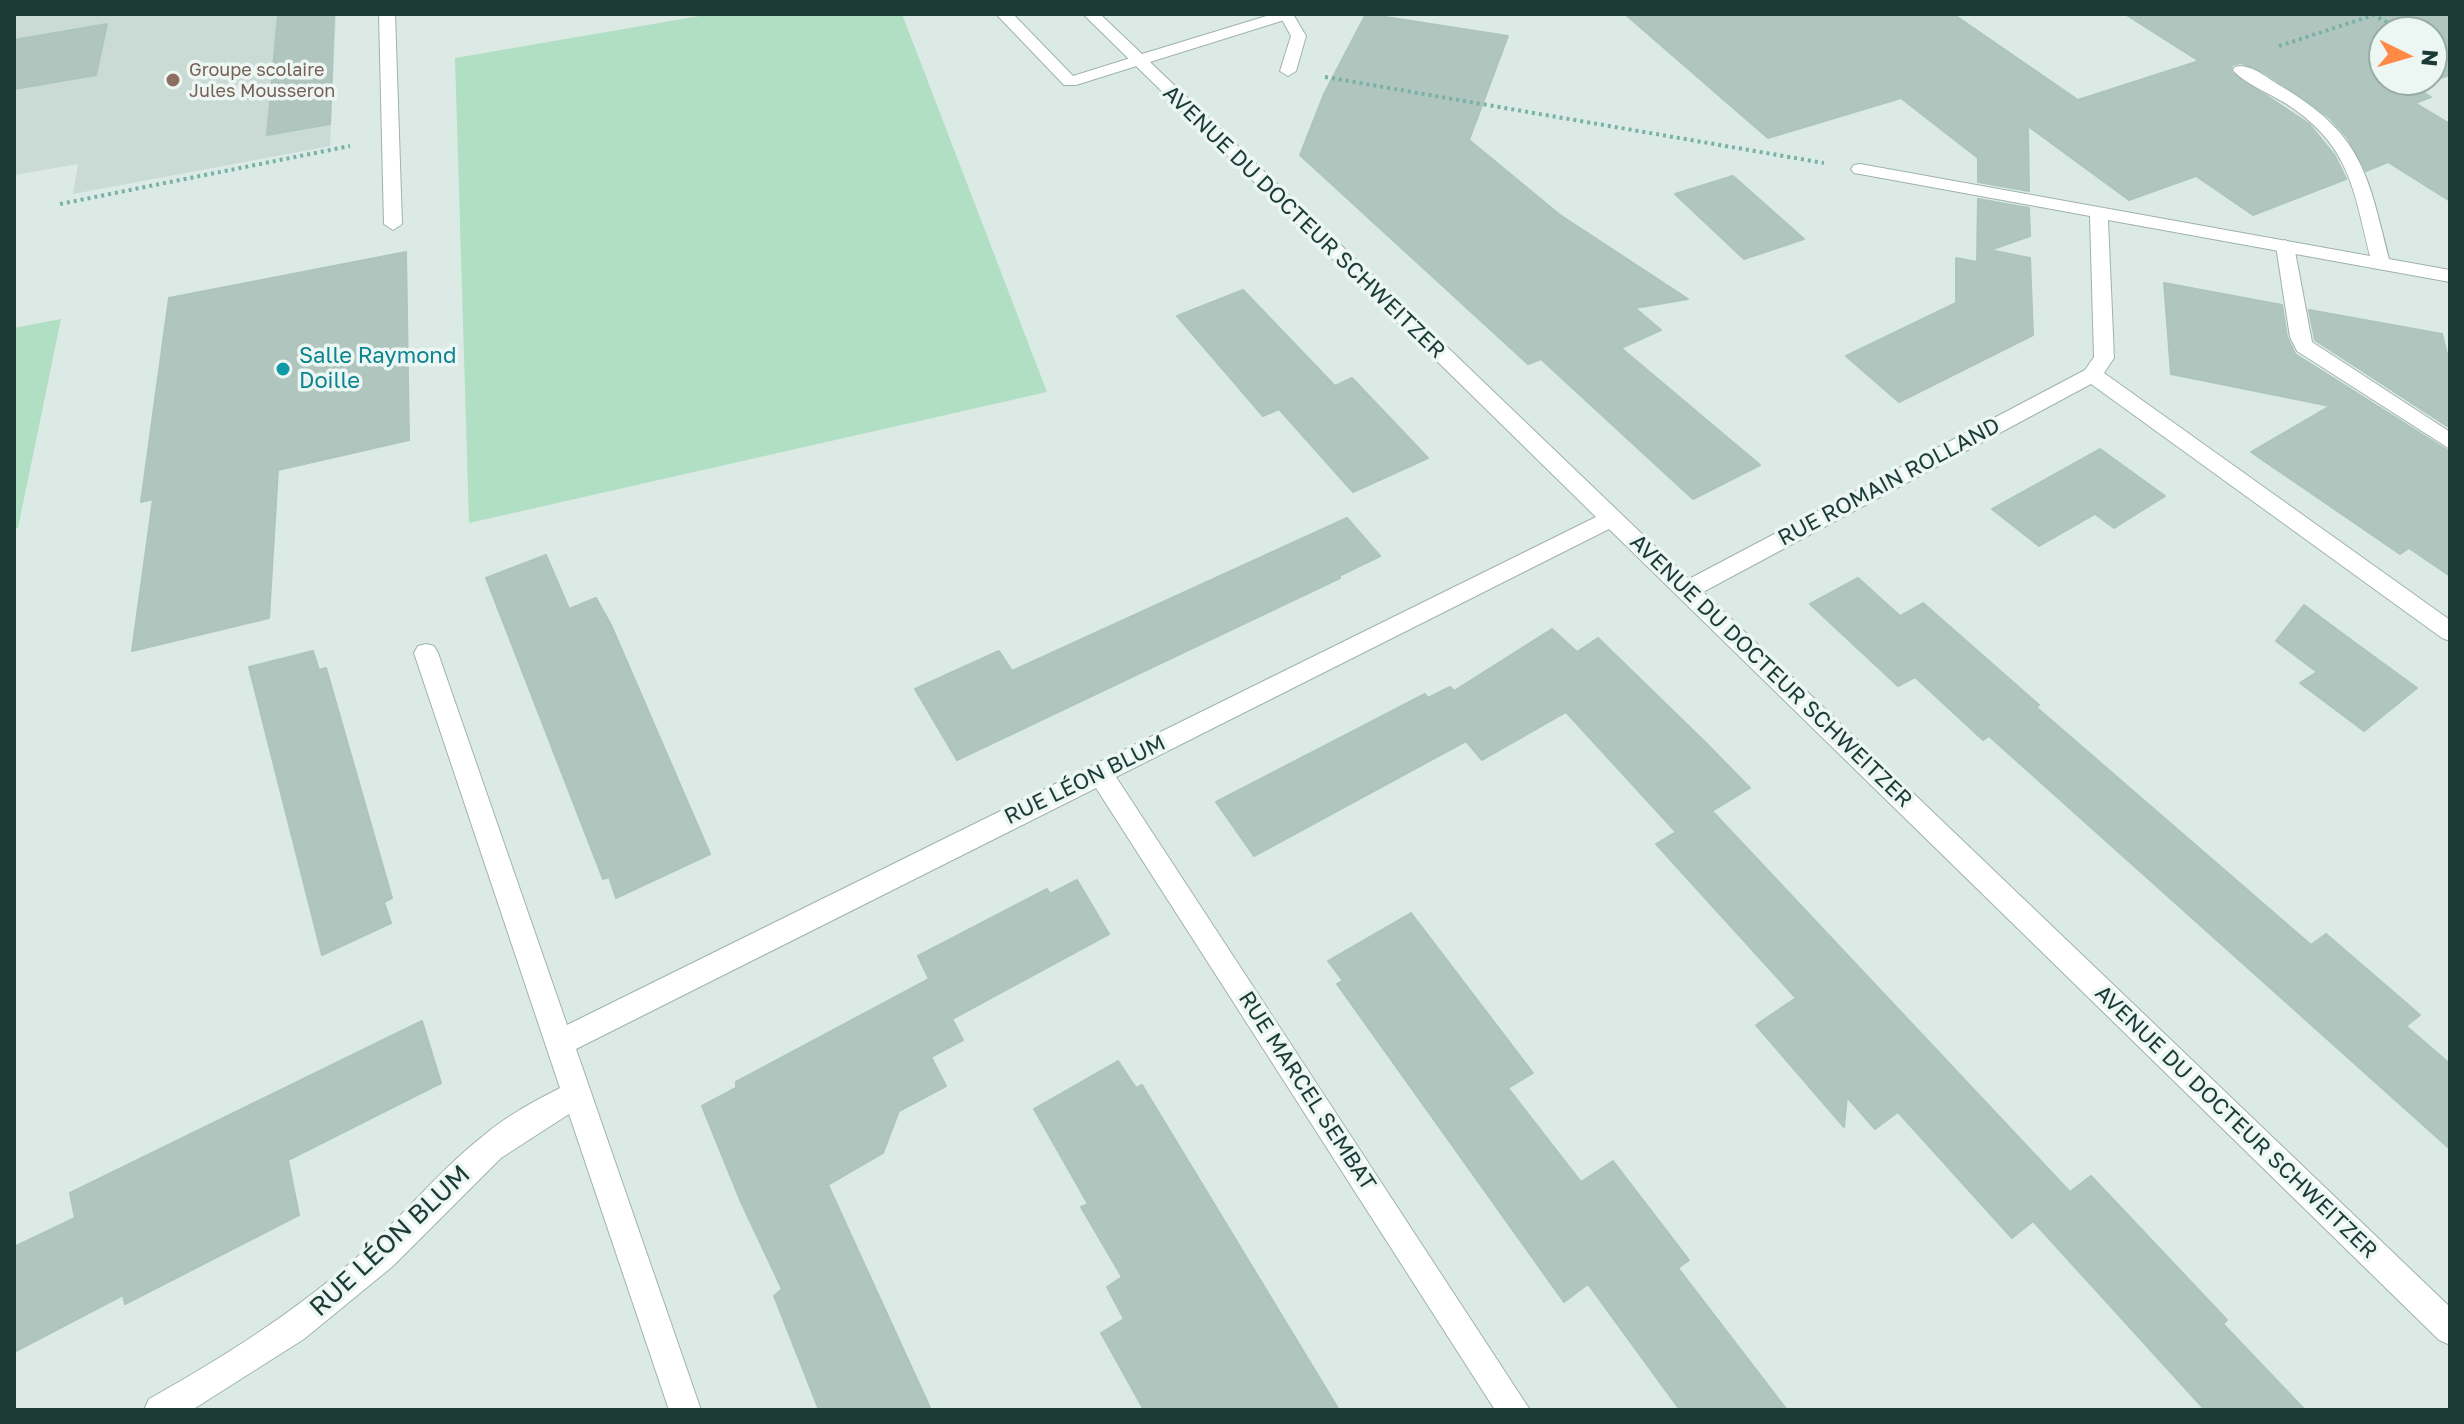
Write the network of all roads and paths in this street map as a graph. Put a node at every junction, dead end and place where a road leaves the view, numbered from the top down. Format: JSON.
{"nodes":[{"id":1,"x":407,"y":14,"type":"edge"},
{"id":2,"x":1004,"y":14,"type":"edge"},
{"id":3,"x":1091,"y":14,"type":"edge"},
{"id":4,"x":1288,"y":14,"type":"edge"},
{"id":5,"x":387,"y":16,"type":"edge"},
{"id":6,"x":2368,"y":17,"type":"edge"},
{"id":7,"x":1137,"y":61,"type":"junction"},
{"id":8,"x":2241,"y":70,"type":"joint"},
{"id":9,"x":1288,"y":71,"type":"joint"},
{"id":10,"x":390,"y":138,"type":"junction"},
{"id":11,"x":1860,"y":169,"type":"joint"},
{"id":12,"x":60,"y":204,"type":"dead end"},
{"id":13,"x":2099,"y":213,"type":"junction"},
{"id":14,"x":393,"y":224,"type":"dead end"},
{"id":15,"x":2285,"y":246,"type":"junction"},
{"id":16,"x":2381,"y":264,"type":"junction"},
{"id":17,"x":2450,"y":276,"type":"edge"},
{"id":18,"x":2092,"y":375,"type":"junction"},
{"id":19,"x":2450,"y":442,"type":"edge"},
{"id":20,"x":1611,"y":519,"type":"junction"},
{"id":21,"x":1687,"y":590,"type":"junction"},
{"id":22,"x":2450,"y":632,"type":"edge"},
{"id":23,"x":426,"y":653,"type":"dead end"},
{"id":24,"x":1100,"y":773,"type":"junction"},
{"id":25,"x":559,"y":1043,"type":"junction"},
{"id":26,"x":577,"y":1094,"type":"junction"},
{"id":27,"x":2450,"y":1329,"type":"edge"},
{"id":28,"x":160,"y":1410,"type":"edge"},
{"id":29,"x":685,"y":1410,"type":"edge"},
{"id":30,"x":1514,"y":1410,"type":"edge"}],
"edges":[{"from":1,"to":5,"type":"street"},
{"from":2,"to":7,"type":"street"},
{"from":3,"to":7,"type":"street","name":"AVENUE DU DOCTEUR SCHWEITZER"},
{"from":4,"to":7,"type":"street"},
{"from":4,"to":9,"type":"street"},
{"from":5,"to":10,"type":"street"},
{"from":6,"to":8,"type":"path"},
{"from":7,"to":20,"type":"street","name":"AVENUE DU DOCTEUR SCHWEITZER"},
{"from":8,"to":16,"type":"street"},
{"from":9,"to":11,"type":"path"},
{"from":10,"to":12,"type":"path"},
{"from":10,"to":14,"type":"street"},
{"from":11,"to":13,"type":"street"},
{"from":13,"to":15,"type":"street"},
{"from":13,"to":18,"type":"street"},
{"from":15,"to":16,"type":"street"},
{"from":15,"to":19,"type":"street"},
{"from":16,"to":17,"type":"street"},
{"from":18,"to":21,"type":"street","name":"RUE ROMAIN ROLLAND"},
{"from":18,"to":22,"type":"street"},
{"from":20,"to":21,"type":"street","name":"AVENUE DU DOCTEUR SCHWEITZER"},
{"from":20,"to":24,"type":"street","name":"RUE LÉON BLUM"},
{"from":21,"to":27,"type":"street","name":"AVENUE DU DOCTEUR SCHWEITZER"},
{"from":23,"to":25,"type":"street"},
{"from":24,"to":25,"type":"street","name":"RUE LÉON BLUM"},
{"from":24,"to":30,"type":"street","name":"RUE MARCEL SEMBAT"},
{"from":25,"to":26,"type":"street"},
{"from":26,"to":28,"type":"street","name":"RUE LÉON BLUM"},
{"from":26,"to":29,"type":"street"}]}
